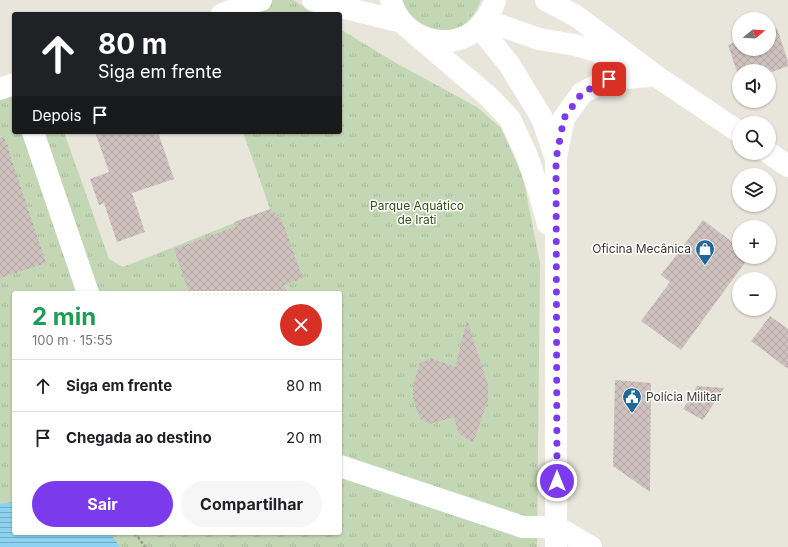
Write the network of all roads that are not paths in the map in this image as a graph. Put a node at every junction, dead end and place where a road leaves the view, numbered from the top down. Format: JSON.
{"nodes":[{"id":1,"x":261,"y":0,"type":"edge"},
{"id":2,"x":313,"y":0,"type":"edge"},
{"id":3,"x":391,"y":0,"type":"edge"},
{"id":4,"x":495,"y":0,"type":"edge"},
{"id":5,"x":546,"y":0,"type":"edge"},
{"id":6,"x":228,"y":12,"type":"edge"},
{"id":7,"x":482,"y":24,"type":"junction"},
{"id":8,"x":408,"y":27,"type":"junction"},
{"id":9,"x":656,"y":76,"type":"junction"},
{"id":10,"x":12,"y":85,"type":"edge"},
{"id":11,"x":0,"y":89,"type":"edge"},
{"id":12,"x":732,"y":127,"type":"edge"},
{"id":13,"x":34,"y":134,"type":"edge"},
{"id":14,"x":776,"y":158,"type":"edge"},
{"id":15,"x":556,"y":159,"type":"junction"},
{"id":16,"x":788,"y":166,"type":"edge"},
{"id":17,"x":556,"y":254,"type":"junction"},
{"id":18,"x":87,"y":291,"type":"edge"},
{"id":19,"x":342,"y":467,"type":"edge"},
{"id":20,"x":556,"y":537,"type":"edge"},
{"id":21,"x":590,"y":547,"type":"edge"}],
"edges":[{"from":1,"to":6,"type":"street"},
{"from":2,"to":8,"type":"street"},
{"from":3,"to":8,"type":"street"},
{"from":4,"to":7,"type":"street"},
{"from":5,"to":9,"type":"street"},
{"from":7,"to":8,"type":"street"},
{"from":7,"to":9,"type":"street"},
{"from":7,"to":15,"type":"street"},
{"from":8,"to":17,"type":"street"},
{"from":9,"to":12,"type":"street"},
{"from":9,"to":15,"type":"street"},
{"from":10,"to":11,"type":"street"},
{"from":13,"to":18,"type":"street"},
{"from":14,"to":16,"type":"street"},
{"from":15,"to":17,"type":"street"},
{"from":17,"to":20,"type":"street"},
{"from":19,"to":20,"type":"street"},
{"from":20,"to":21,"type":"street"}]}
